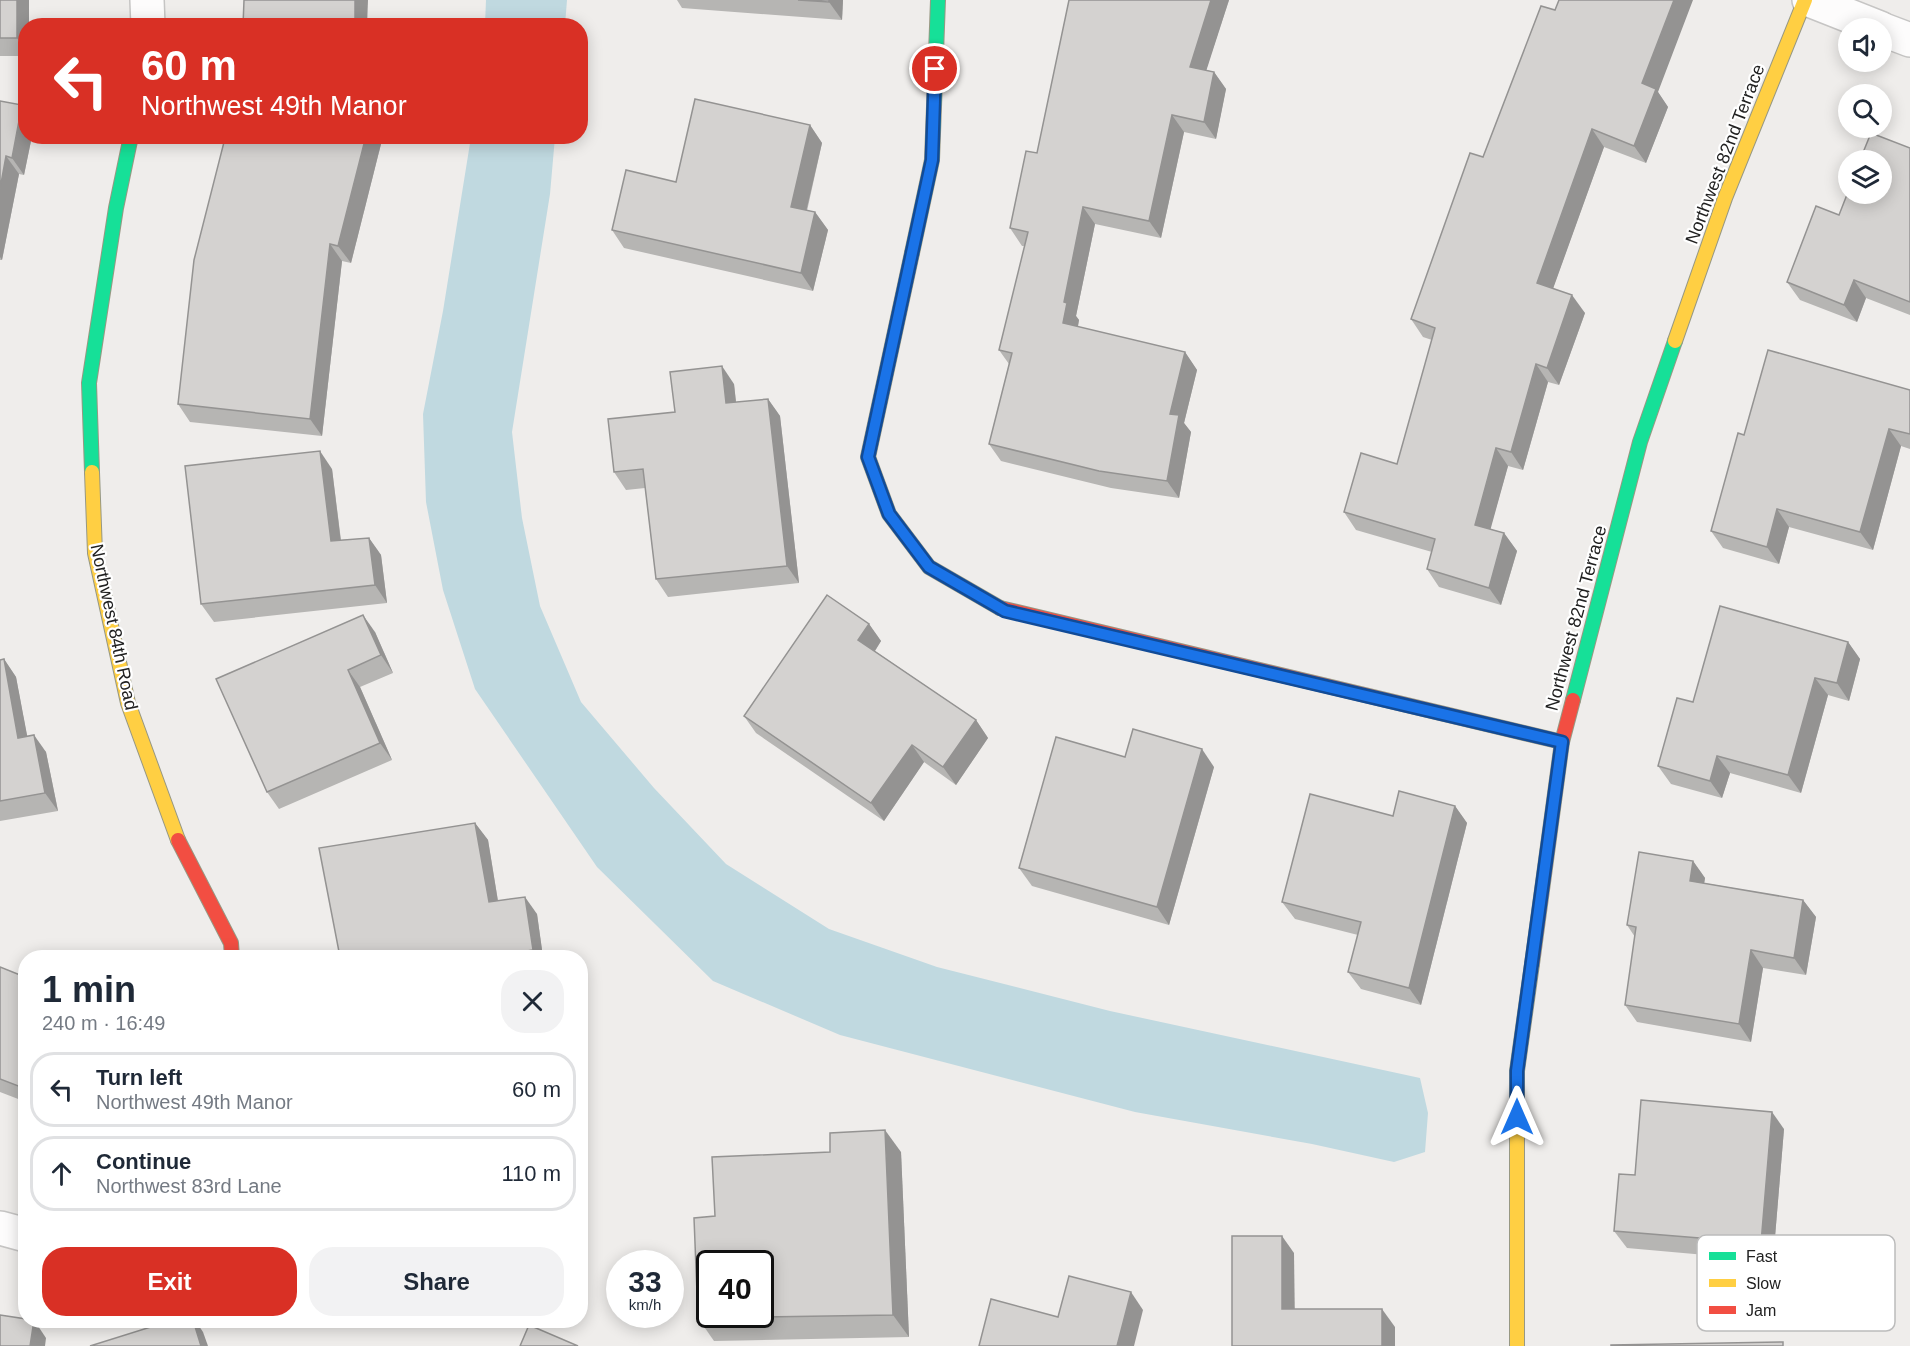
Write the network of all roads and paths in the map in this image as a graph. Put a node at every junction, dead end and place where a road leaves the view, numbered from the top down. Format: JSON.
{"nodes":[{"id":1,"x":147,"y":0,"type":"edge"},
{"id":2,"x":938,"y":0,"type":"edge"},
{"id":3,"x":1807,"y":0,"type":"edge"},
{"id":4,"x":148,"y":18,"type":"edge"},
{"id":5,"x":1853,"y":18,"type":"edge"},
{"id":6,"x":1892,"y":33,"type":"edge"},
{"id":7,"x":1910,"y":40,"type":"edge"},
{"id":8,"x":129,"y":144,"type":"edge"},
{"id":9,"x":1562,"y":742,"type":"junction"},
{"id":10,"x":232,"y":950,"type":"edge"},
{"id":11,"x":0,"y":1228,"type":"edge"},
{"id":12,"x":18,"y":1233,"type":"edge"},
{"id":13,"x":1517,"y":1346,"type":"edge"}],
"edges":[{"from":1,"to":4,"type":"street"},
{"from":2,"to":9,"type":"street"},
{"from":3,"to":5,"type":"street"},
{"from":3,"to":9,"type":"street","name":"Northwest 82nd Terrace"},
{"from":6,"to":7,"type":"street"},
{"from":8,"to":10,"type":"street","name":"Northwest 84th Road"},
{"from":9,"to":13,"type":"street","name":"Northwest 82nd Terrace"},
{"from":11,"to":12,"type":"street"}]}
